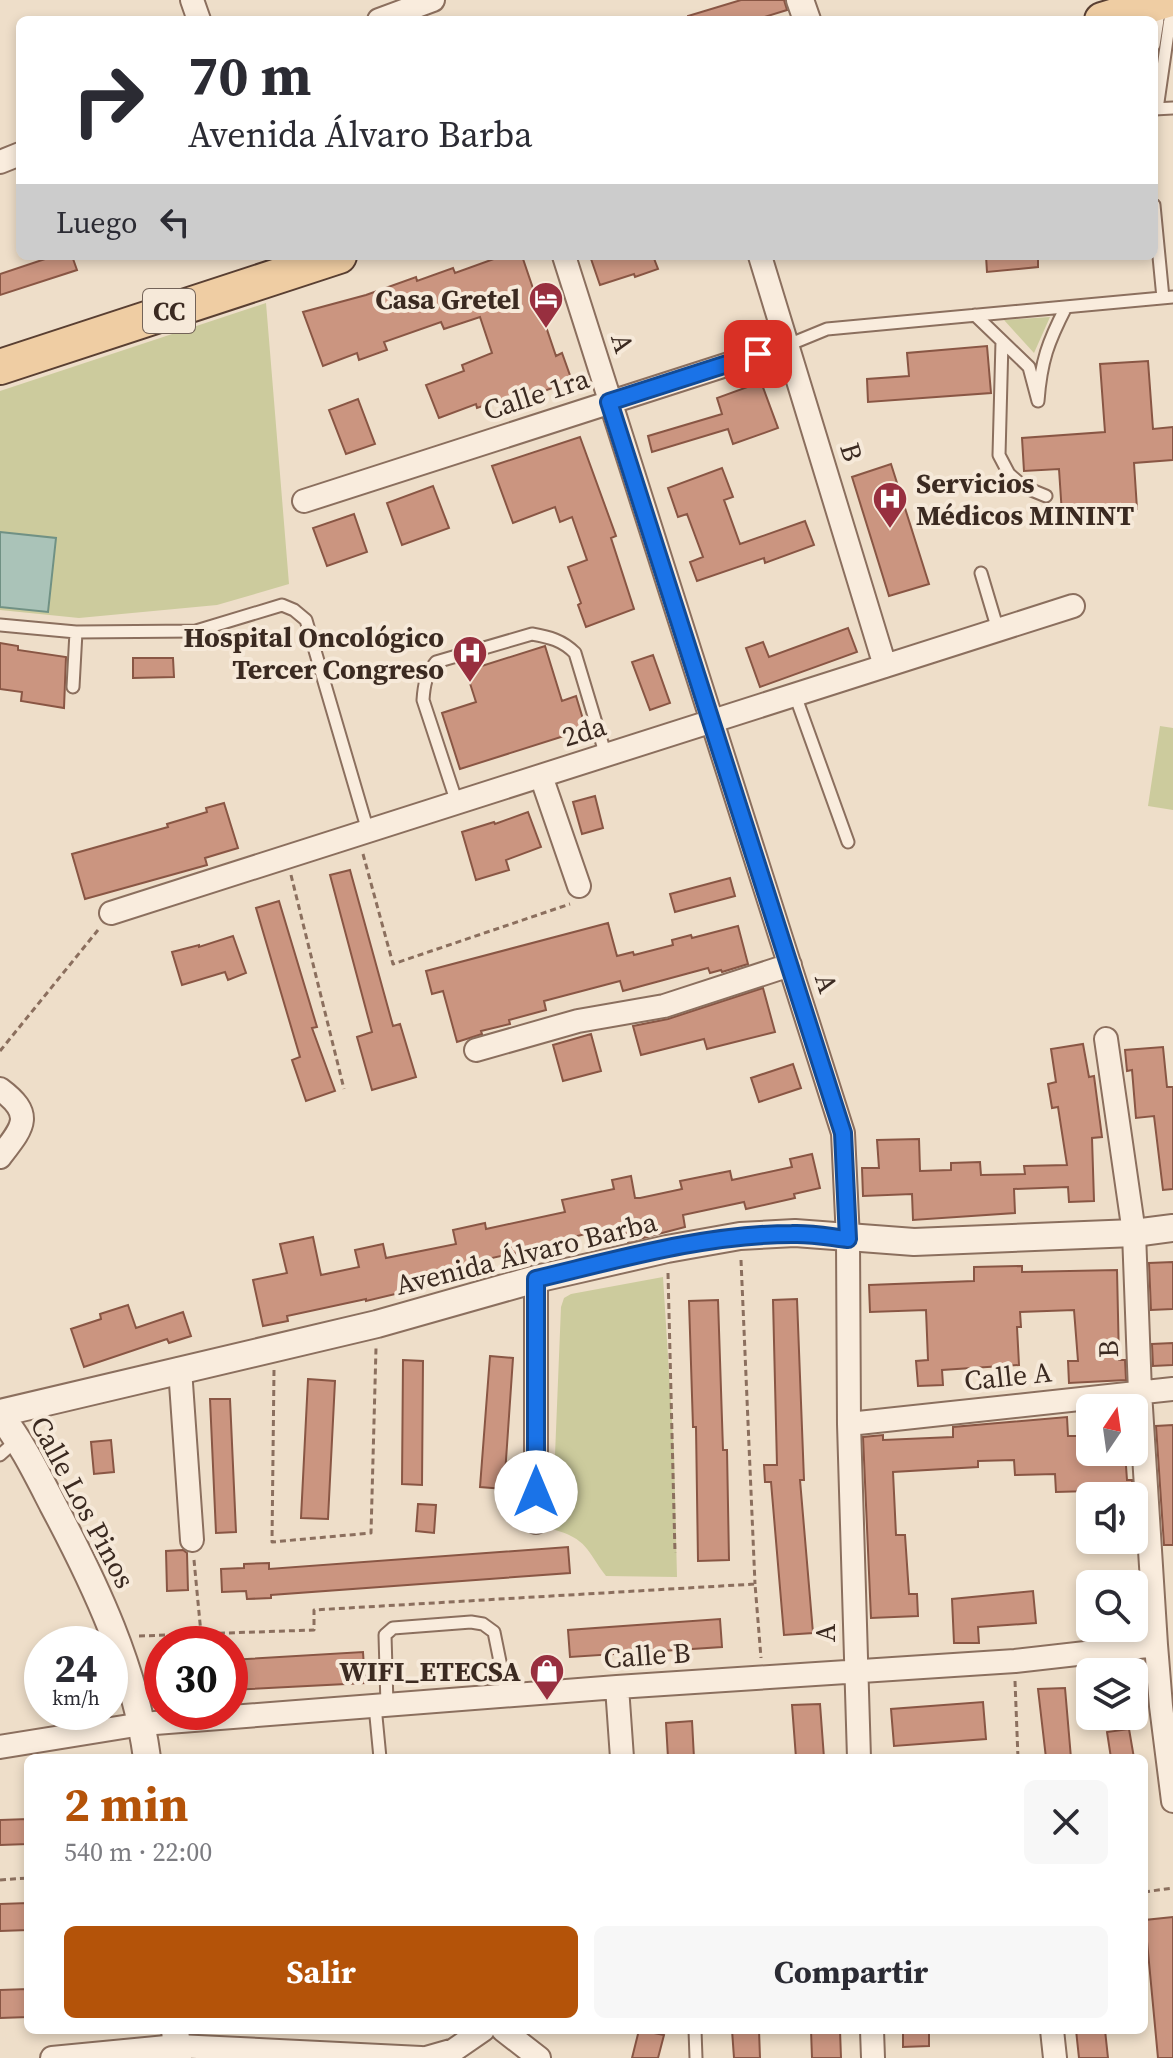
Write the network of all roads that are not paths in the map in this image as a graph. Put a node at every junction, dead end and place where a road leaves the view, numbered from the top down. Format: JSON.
{"nodes":[{"id":1,"x":433,"y":0,"type":"edge"},
{"id":2,"x":1167,"y":1,"type":"edge"},
{"id":3,"x":390,"y":16,"type":"edge"},
{"id":4,"x":1120,"y":16,"type":"edge"},
{"id":5,"x":1158,"y":31,"type":"edge"},
{"id":6,"x":1158,"y":89,"type":"edge"},
{"id":7,"x":1158,"y":232,"type":"edge"},
{"id":8,"x":312,"y":260,"type":"edge"},
{"id":9,"x":565,"y":260,"type":"edge"},
{"id":10,"x":761,"y":260,"type":"edge"},
{"id":11,"x":284,"y":264,"type":"edge"},
{"id":12,"x":1168,"y":298,"type":"edge"},
{"id":13,"x":1066,"y":307,"type":"junction"},
{"id":14,"x":975,"y":315,"type":"junction"},
{"id":15,"x":1002,"y":341,"type":"junction"},
{"id":16,"x":788,"y":345,"type":"junction"},
{"id":17,"x":0,"y":367,"type":"edge"},
{"id":18,"x":609,"y":402,"type":"junction"},
{"id":19,"x":1046,"y":496,"type":"dead end"},
{"id":20,"x":304,"y":501,"type":"dead end"},
{"id":21,"x":981,"y":573,"type":"dead end"},
{"id":22,"x":1073,"y":606,"type":"dead end"},
{"id":23,"x":0,"y":625,"type":"edge"},
{"id":24,"x":998,"y":630,"type":"junction"},
{"id":25,"x":76,"y":632,"type":"junction"},
{"id":26,"x":885,"y":666,"type":"junction"},
{"id":27,"x":73,"y":687,"type":"dead end"},
{"id":28,"x":795,"y":695,"type":"junction"},
{"id":29,"x":712,"y":721,"type":"junction"},
{"id":30,"x":606,"y":756,"type":"junction"},
{"id":31,"x":541,"y":776,"type":"junction"},
{"id":32,"x":457,"y":804,"type":"junction"},
{"id":33,"x":363,"y":833,"type":"junction"},
{"id":34,"x":848,"y":842,"type":"dead end"},
{"id":35,"x":579,"y":886,"type":"road end"},
{"id":36,"x":111,"y":913,"type":"road end"},
{"id":37,"x":790,"y":965,"type":"junction"},
{"id":38,"x":1106,"y":1039,"type":"dead end"},
{"id":39,"x":476,"y":1050,"type":"dead end"},
{"id":40,"x":0,"y":1089,"type":"edge"},
{"id":41,"x":0,"y":1157,"type":"edge"},
{"id":42,"x":1173,"y":1228,"type":"edge"},
{"id":43,"x":1134,"y":1233,"type":"junction"},
{"id":44,"x":848,"y":1239,"type":"junction"},
{"id":45,"x":536,"y":1279,"type":"junction"},
{"id":46,"x":180,"y":1369,"type":"junction"},
{"id":47,"x":1173,"y":1389,"type":"edge"},
{"id":48,"x":1140,"y":1392,"type":"junction"},
{"id":49,"x":0,"y":1414,"type":"edge"},
{"id":50,"x":849,"y":1424,"type":"junction"},
{"id":51,"x":9,"y":1447,"type":"edge"},
{"id":52,"x":536,"y":1522,"type":"dead end"},
{"id":53,"x":192,"y":1540,"type":"road end"},
{"id":54,"x":1160,"y":1644,"type":"junction"},
{"id":55,"x":855,"y":1671,"type":"junction"},
{"id":56,"x":617,"y":1687,"type":"junction"},
{"id":57,"x":507,"y":1697,"type":"junction"},
{"id":58,"x":381,"y":1706,"type":"junction"},
{"id":59,"x":142,"y":1724,"type":"junction"},
{"id":60,"x":0,"y":1747,"type":"edge"},
{"id":61,"x":146,"y":1754,"type":"edge"},
{"id":62,"x":380,"y":1754,"type":"edge"},
{"id":63,"x":622,"y":1754,"type":"edge"},
{"id":64,"x":859,"y":1754,"type":"edge"},
{"id":65,"x":1173,"y":1801,"type":"edge"},
{"id":66,"x":477,"y":2034,"type":"edge"},
{"id":67,"x":508,"y":2034,"type":"edge"},
{"id":68,"x":695,"y":2034,"type":"edge"},
{"id":69,"x":872,"y":2034,"type":"edge"},
{"id":70,"x":1052,"y":2034,"type":"edge"},
{"id":71,"x":176,"y":2045,"type":"edge"},
{"id":72,"x":52,"y":2058,"type":"edge"},
{"id":73,"x":424,"y":2058,"type":"edge"},
{"id":74,"x":539,"y":2058,"type":"edge"},
{"id":75,"x":696,"y":2058,"type":"edge"},
{"id":76,"x":873,"y":2058,"type":"edge"},
{"id":77,"x":1055,"y":2058,"type":"edge"}],
"edges":[{"from":1,"to":3,"type":"street"},
{"from":2,"to":4,"type":"main road"},
{"from":2,"to":5,"type":"lane"},
{"from":2,"to":6,"type":"lane"},
{"from":7,"to":12,"type":"lane"},
{"from":8,"to":11,"type":"main road","number":"CC"},
{"from":9,"to":18,"type":"street","name":"A"},
{"from":10,"to":16,"type":"street","name":"B"},
{"from":11,"to":17,"type":"main road","number":"CC"},
{"from":12,"to":13,"type":"lane"},
{"from":13,"to":14,"type":"lane"},
{"from":13,"to":15,"type":"lane"},
{"from":14,"to":15,"type":"lane"},
{"from":14,"to":16,"type":"lane"},
{"from":15,"to":19,"type":"lane"},
{"from":16,"to":18,"type":"street","name":"Calle 1ra"},
{"from":16,"to":26,"type":"street","name":"B"},
{"from":18,"to":20,"type":"street","name":"Calle 1ra"},
{"from":18,"to":29,"type":"street","name":"A"},
{"from":21,"to":24,"type":"lane"},
{"from":22,"to":24,"type":"street","name":"2da"},
{"from":23,"to":25,"type":"lane"},
{"from":24,"to":26,"type":"street","name":"2da"},
{"from":25,"to":27,"type":"lane"},
{"from":25,"to":33,"type":"lane"},
{"from":26,"to":28,"type":"street","name":"2da"},
{"from":28,"to":29,"type":"street","name":"2da"},
{"from":28,"to":34,"type":"lane"},
{"from":29,"to":30,"type":"street","name":"2da"},
{"from":29,"to":37,"type":"street","name":"A"},
{"from":30,"to":31,"type":"street","name":"2da"},
{"from":30,"to":32,"type":"lane"},
{"from":31,"to":32,"type":"street","name":"2da"},
{"from":31,"to":35,"type":"street"},
{"from":32,"to":33,"type":"street","name":"2da"},
{"from":33,"to":36,"type":"street","name":"2da"},
{"from":37,"to":39,"type":"street"},
{"from":37,"to":44,"type":"street","name":"A"},
{"from":38,"to":43,"type":"street","name":"B"},
{"from":40,"to":41,"type":"street"},
{"from":42,"to":43,"type":"street","name":"Avenida Álvaro Barba"},
{"from":43,"to":44,"type":"street","name":"Avenida Álvaro Barba"},
{"from":43,"to":48,"type":"street","name":"B"},
{"from":44,"to":45,"type":"street","name":"Avenida Álvaro Barba"},
{"from":44,"to":50,"type":"street","name":"A"},
{"from":45,"to":46,"type":"street","name":"Avenida Álvaro Barba"},
{"from":45,"to":52,"type":"street"},
{"from":46,"to":49,"type":"street","name":"Avenida Álvaro Barba"},
{"from":46,"to":53,"type":"street"},
{"from":47,"to":48,"type":"street","name":"Calle A"},
{"from":48,"to":50,"type":"street","name":"Calle A"},
{"from":48,"to":54,"type":"street","name":"B"},
{"from":49,"to":51,"type":"street","name":"Calle Los Pinos"},
{"from":50,"to":55,"type":"street","name":"A"},
{"from":51,"to":59,"type":"street","name":"Calle Los Pinos"},
{"from":54,"to":55,"type":"street","name":"Calle B"},
{"from":54,"to":65,"type":"street","name":"B"},
{"from":55,"to":56,"type":"street","name":"Calle B"},
{"from":55,"to":64,"type":"street","name":"A"},
{"from":56,"to":57,"type":"street","name":"Calle B"},
{"from":56,"to":63,"type":"street"},
{"from":57,"to":58,"type":"street","name":"Calle B"},
{"from":57,"to":58,"type":"lane"},
{"from":58,"to":59,"type":"street","name":"Calle B"},
{"from":58,"to":62,"type":"lane"},
{"from":59,"to":60,"type":"street"},
{"from":59,"to":61,"type":"street","name":"Calle Los Pinos"},
{"from":66,"to":73,"type":"street"},
{"from":67,"to":74,"type":"street"},
{"from":68,"to":75,"type":"lane"},
{"from":69,"to":76,"type":"street"},
{"from":70,"to":77,"type":"street"},
{"from":71,"to":72,"type":"street"},
{"from":71,"to":73,"type":"street"}]}
